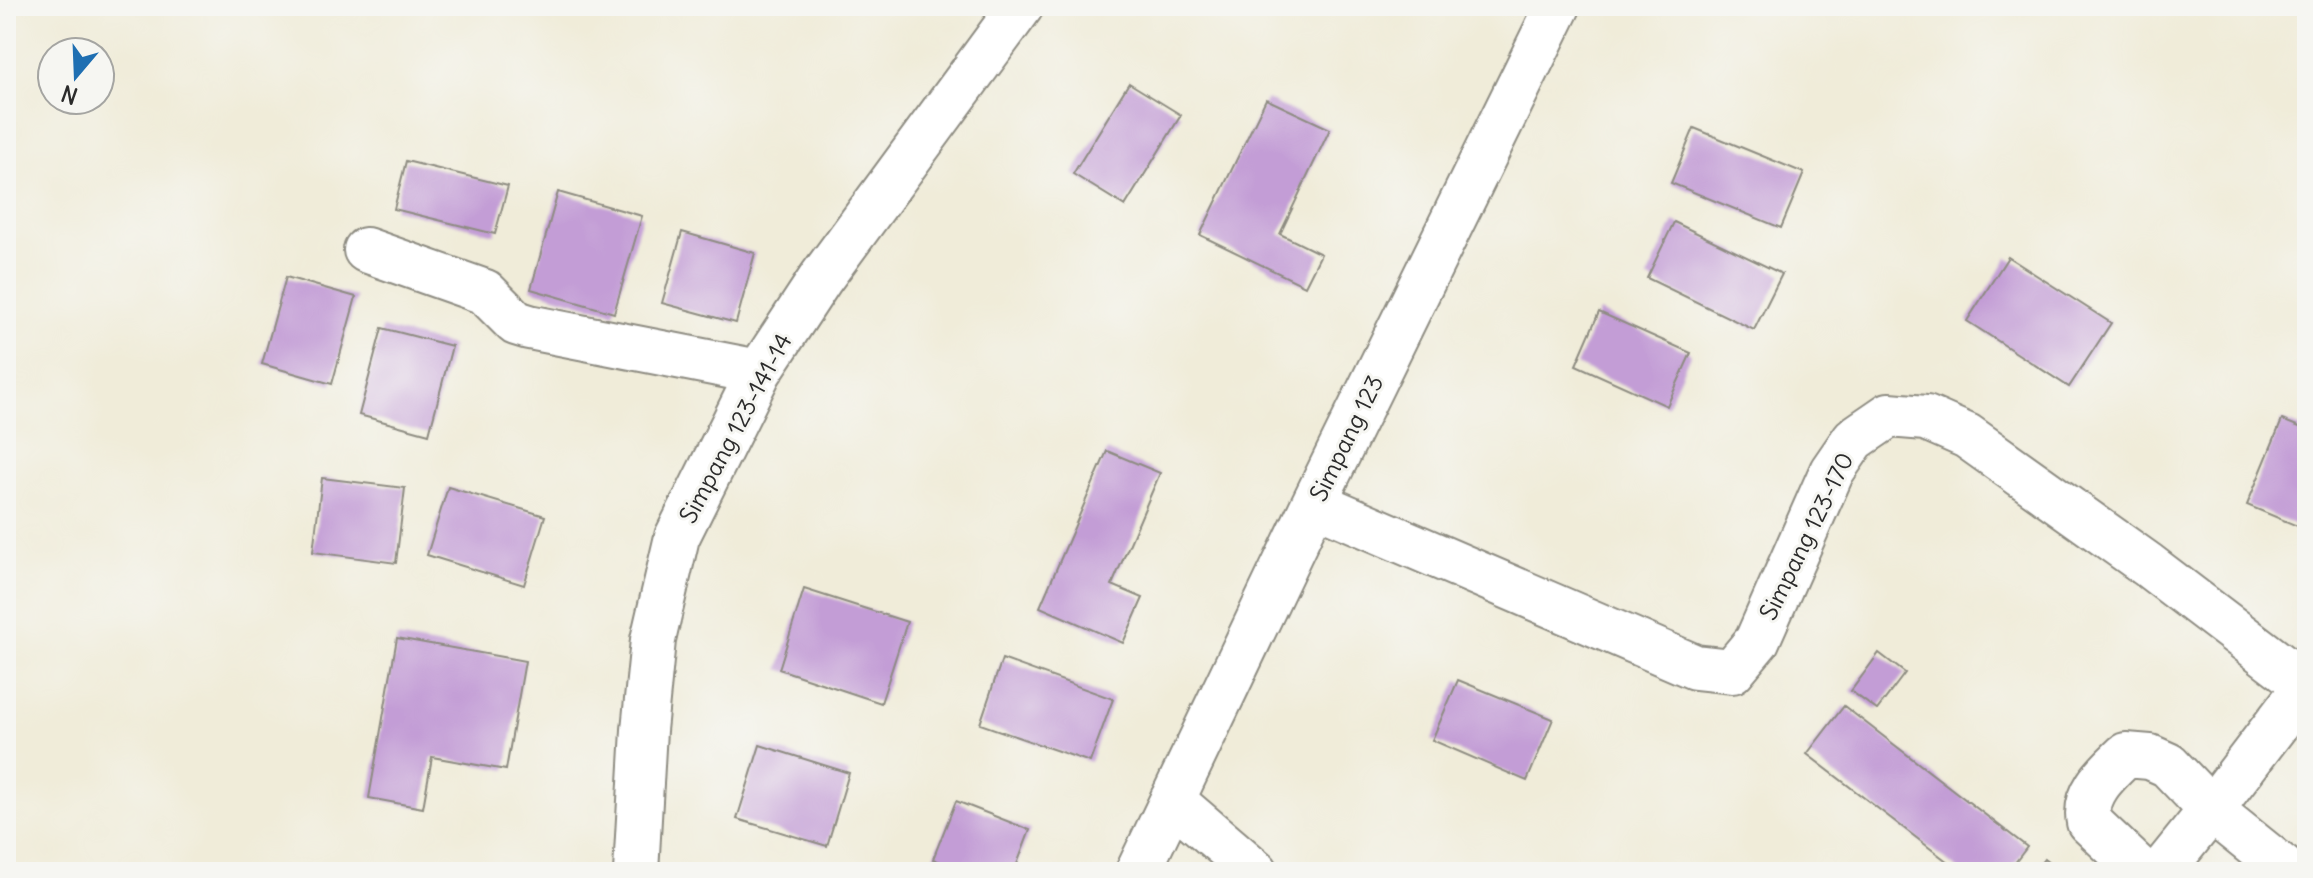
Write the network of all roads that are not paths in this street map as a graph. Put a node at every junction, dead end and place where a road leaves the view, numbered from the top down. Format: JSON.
{"nodes":[{"id":1,"x":1021,"y":6,"type":"edge"},
{"id":2,"x":1558,"y":6,"type":"edge"},
{"id":3,"x":366,"y":250,"type":"dead end"},
{"id":4,"x":759,"y":372,"type":"junction"},
{"id":5,"x":1314,"y":503,"type":"junction"},
{"id":6,"x":2307,"y":685,"type":"edge"},
{"id":7,"x":1172,"y":800,"type":"junction"},
{"id":8,"x":2211,"y":810,"type":"junction"},
{"id":9,"x":636,"y":872,"type":"edge"},
{"id":10,"x":1138,"y":872,"type":"edge"},
{"id":11,"x":1256,"y":872,"type":"edge"},
{"id":12,"x":2142,"y":872,"type":"edge"},
{"id":13,"x":2161,"y":872,"type":"edge"},
{"id":14,"x":2288,"y":872,"type":"edge"}],
"edges":[{"from":1,"to":4,"type":"street","name":"Simpang 123-141-14"},
{"from":2,"to":5,"type":"street","name":"Simpang 123"},
{"from":3,"to":4,"type":"street"},
{"from":4,"to":9,"type":"street","name":"Simpang 123-141-14"},
{"from":5,"to":6,"type":"street","name":"Simpang 123-170"},
{"from":5,"to":7,"type":"street","name":"Simpang 123"},
{"from":6,"to":8,"type":"street"},
{"from":7,"to":10,"type":"street","name":"Simpang 123"},
{"from":7,"to":11,"type":"street"},
{"from":8,"to":12,"type":"street"},
{"from":8,"to":13,"type":"street"},
{"from":8,"to":14,"type":"street"}]}
